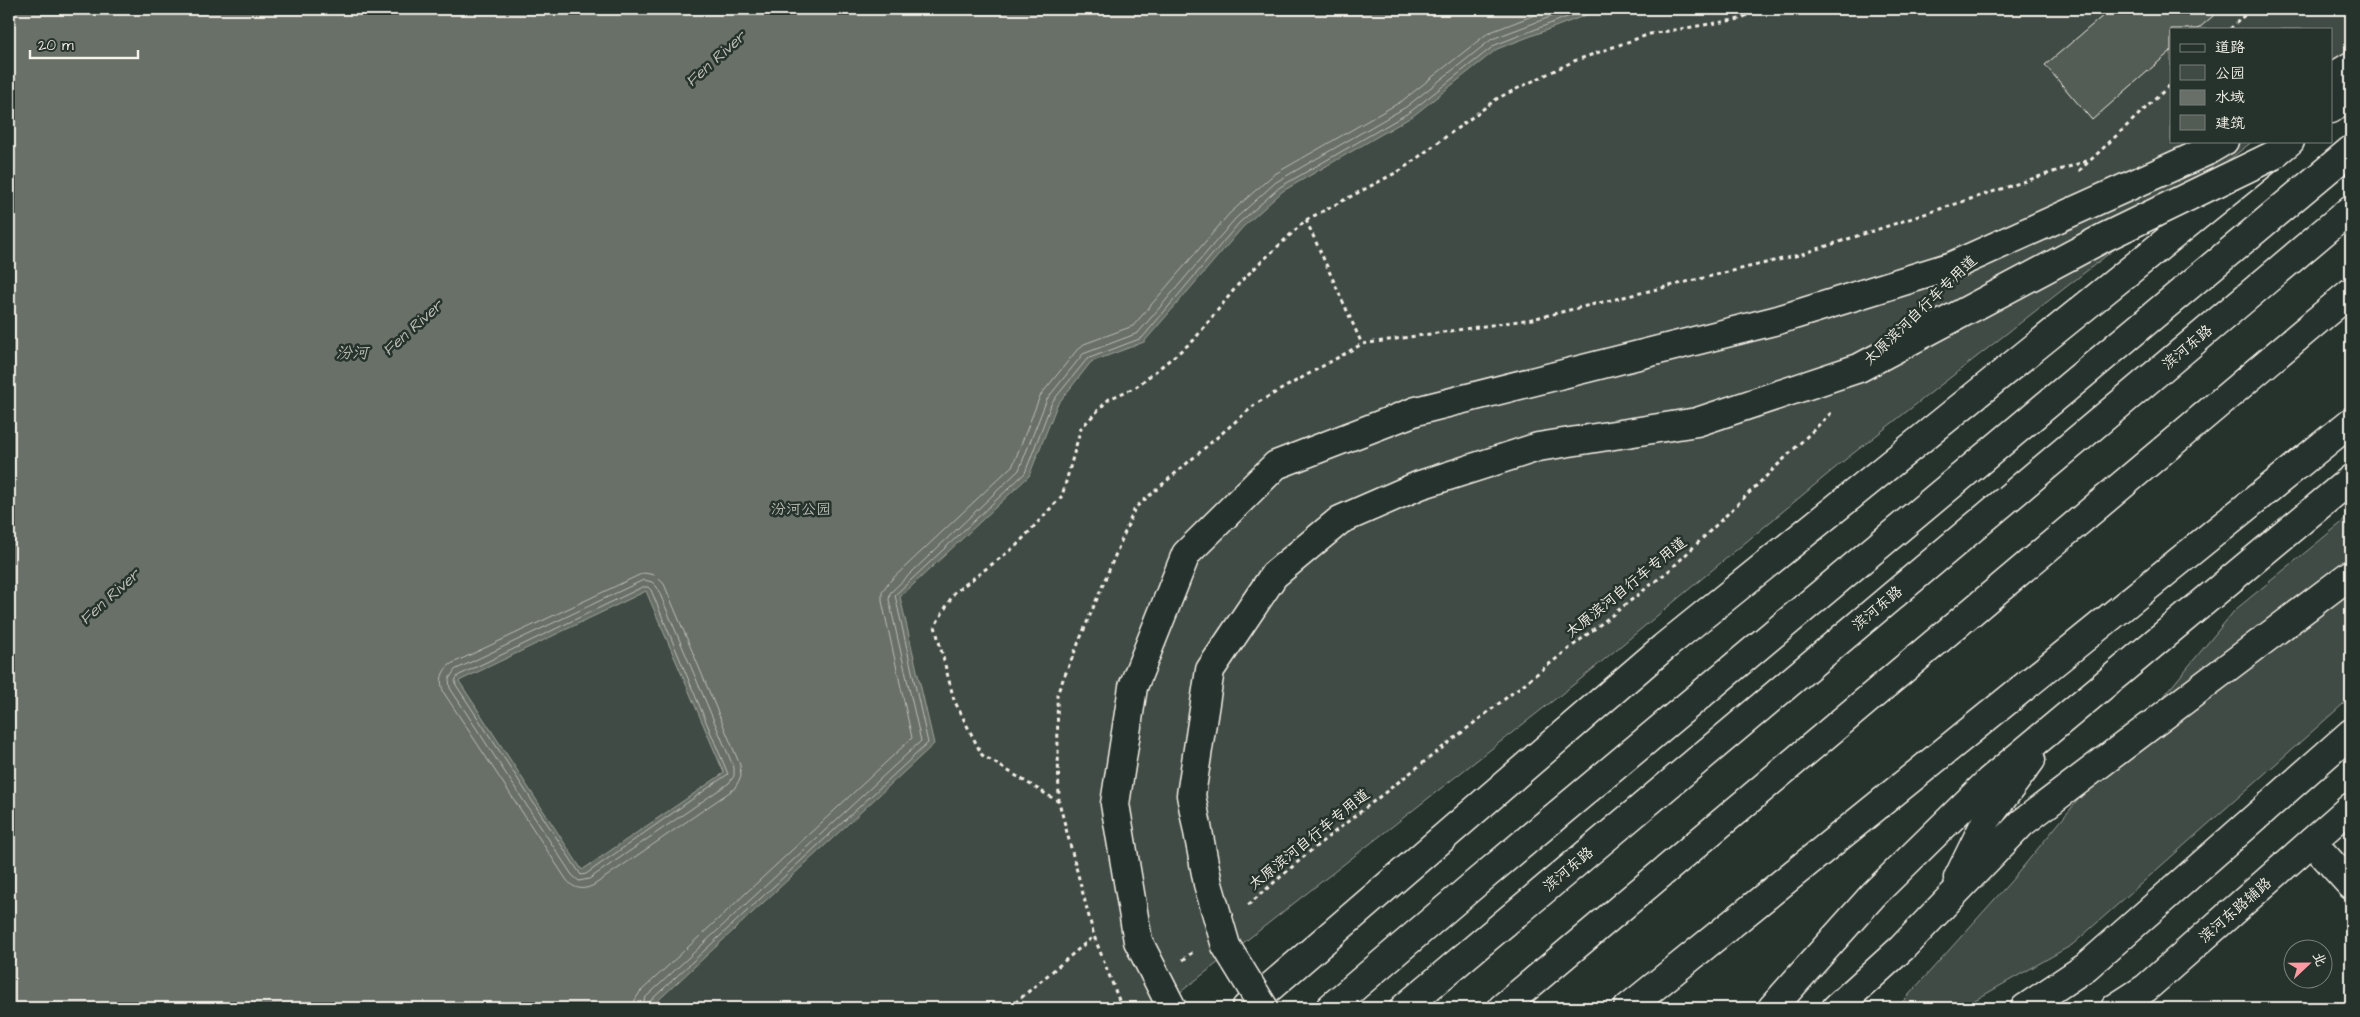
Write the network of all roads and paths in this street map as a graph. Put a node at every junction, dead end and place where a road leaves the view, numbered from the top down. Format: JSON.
{"nodes":[{"id":1,"x":1758,"y":9,"type":"edge"},
{"id":2,"x":2251,"y":9,"type":"edge"},
{"id":3,"x":2231,"y":28,"type":"edge"},
{"id":4,"x":2351,"y":66,"type":"edge"},
{"id":5,"x":2332,"y":77,"type":"edge"},
{"id":6,"x":2170,"y":85,"type":"edge"},
{"id":7,"x":2351,"y":92,"type":"edge"},
{"id":8,"x":2332,"y":107,"type":"edge"},
{"id":9,"x":2215,"y":146,"type":"edge"},
{"id":10,"x":2282,"y":148,"type":"edge"},
{"id":11,"x":2351,"y":150,"type":"edge"},
{"id":12,"x":2076,"y":174,"type":"dead end"},
{"id":13,"x":2351,"y":209,"type":"edge"},
{"id":14,"x":1306,"y":220,"type":"junction"},
{"id":15,"x":2351,"y":292,"type":"edge"},
{"id":16,"x":1362,"y":344,"type":"dead end"},
{"id":17,"x":1834,"y":409,"type":"dead end"},
{"id":18,"x":2351,"y":422,"type":"edge"},
{"id":19,"x":2351,"y":479,"type":"edge"},
{"id":20,"x":2351,"y":574,"type":"edge"},
{"id":21,"x":2059,"y":723,"type":"junction"},
{"id":22,"x":2351,"y":734,"type":"edge"},
{"id":23,"x":1059,"y":802,"type":"dead end"},
{"id":24,"x":2351,"y":807,"type":"edge"},
{"id":25,"x":2312,"y":842,"type":"junction"},
{"id":26,"x":2351,"y":885,"type":"edge"},
{"id":27,"x":1946,"y":902,"type":"junction"},
{"id":28,"x":1246,"y":906,"type":"dead end"},
{"id":29,"x":1094,"y":936,"type":"dead end"},
{"id":30,"x":1202,"y":944,"type":"dead end"},
{"id":31,"x":1179,"y":963,"type":"dead end"},
{"id":32,"x":1134,"y":1002,"type":"dead end"},
{"id":33,"x":1009,"y":1008,"type":"edge"},
{"id":34,"x":1127,"y":1008,"type":"edge"},
{"id":35,"x":1172,"y":1008,"type":"edge"},
{"id":36,"x":1246,"y":1008,"type":"edge"},
{"id":37,"x":1264,"y":1008,"type":"edge"},
{"id":38,"x":1330,"y":1008,"type":"edge"},
{"id":39,"x":1404,"y":1008,"type":"edge"},
{"id":40,"x":1502,"y":1008,"type":"edge"},
{"id":41,"x":1628,"y":1008,"type":"edge"},
{"id":42,"x":1772,"y":1008,"type":"edge"},
{"id":43,"x":1836,"y":1008,"type":"edge"},
{"id":44,"x":2024,"y":1008,"type":"edge"},
{"id":45,"x":2115,"y":1008,"type":"edge"}],
"edges":[{"from":1,"to":14,"type":"path"},
{"from":2,"to":3,"type":"path"},
{"from":4,"to":5,"type":"main road"},
{"from":6,"to":12,"type":"path"},
{"from":7,"to":8,"type":"main road"},
{"from":9,"to":35,"type":"main road","bridge":true},
{"from":10,"to":36,"type":"main road","bridge":true},
{"from":10,"to":37,"type":"main road","bridge":true},
{"from":11,"to":38,"type":"main road"},
{"from":13,"to":39,"type":"main road","name":"滨河东路"},
{"from":14,"to":16,"type":"path"},
{"from":14,"to":23,"type":"path"},
{"from":15,"to":40,"type":"main road"},
{"from":17,"to":28,"type":"path","name":"太原滨河自行车专用道"},
{"from":18,"to":41,"type":"main road"},
{"from":19,"to":21,"type":"main road"},
{"from":20,"to":27,"type":"main road"},
{"from":21,"to":27,"type":"main road"},
{"from":21,"to":42,"type":"main road"},
{"from":22,"to":44,"type":"main road"},
{"from":24,"to":25,"type":"main road","name":"滨河东路辅路"},
{"from":25,"to":26,"type":"main road"},
{"from":25,"to":45,"type":"main road","name":"滨河东路辅路"},
{"from":27,"to":43,"type":"main road"},
{"from":29,"to":33,"type":"path"},
{"from":30,"to":31,"type":"path"},
{"from":32,"to":34,"type":"path"}]}
